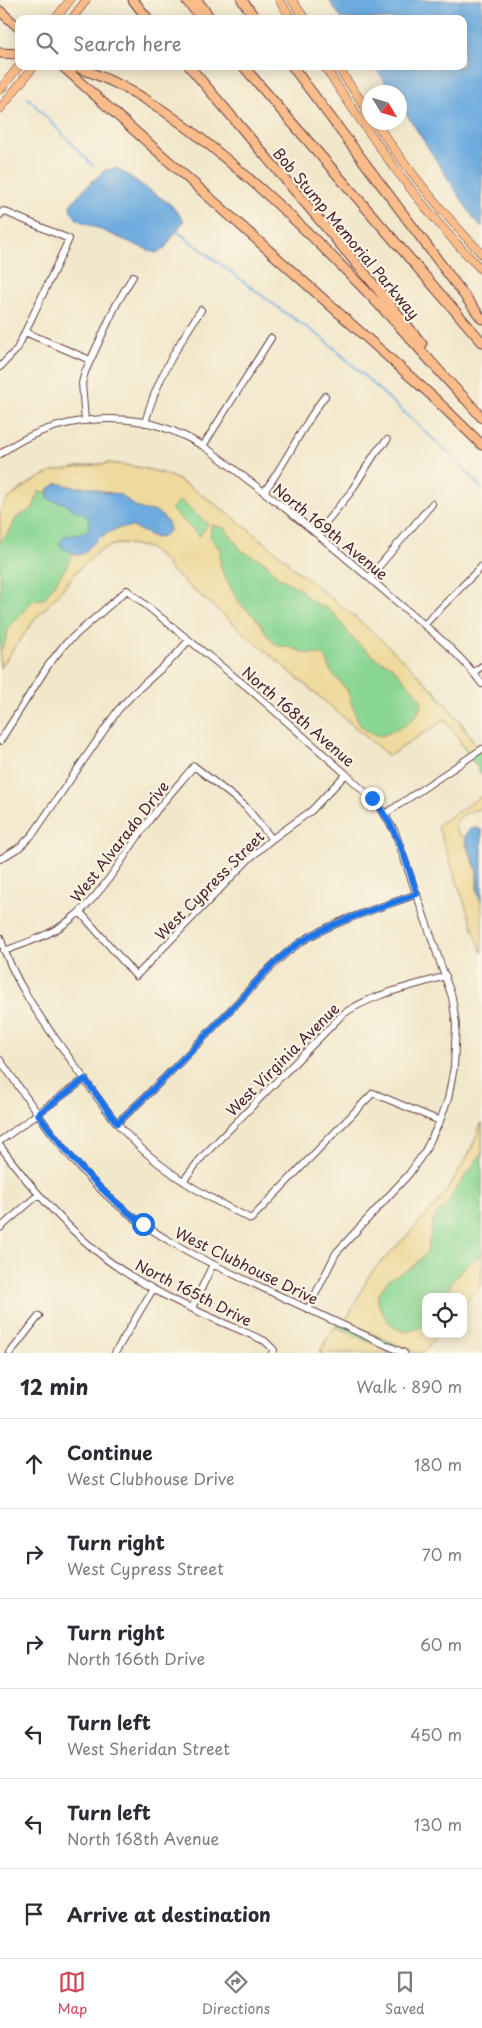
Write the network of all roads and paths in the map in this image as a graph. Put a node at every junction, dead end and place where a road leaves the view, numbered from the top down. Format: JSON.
{"nodes":[{"id":1,"x":70,"y":0,"type":"edge"},
{"id":2,"x":86,"y":0,"type":"edge"},
{"id":3,"x":132,"y":0,"type":"edge"},
{"id":4,"x":186,"y":0,"type":"edge"},
{"id":5,"x":197,"y":0,"type":"edge"},
{"id":6,"x":242,"y":0,"type":"edge"},
{"id":7,"x":279,"y":0,"type":"edge"},
{"id":8,"x":292,"y":0,"type":"edge"},
{"id":9,"x":0,"y":11,"type":"edge"},
{"id":10,"x":58,"y":15,"type":"edge"},
{"id":11,"x":75,"y":15,"type":"edge"},
{"id":12,"x":145,"y":15,"type":"edge"},
{"id":13,"x":199,"y":15,"type":"edge"},
{"id":14,"x":208,"y":15,"type":"edge"},
{"id":15,"x":253,"y":15,"type":"edge"},
{"id":16,"x":289,"y":15,"type":"edge"},
{"id":17,"x":302,"y":15,"type":"edge"},
{"id":18,"x":15,"y":24,"type":"edge"},
{"id":19,"x":0,"y":53,"type":"edge"},
{"id":20,"x":15,"y":54,"type":"edge"},
{"id":21,"x":16,"y":70,"type":"edge"},
{"id":22,"x":31,"y":70,"type":"edge"},
{"id":23,"x":66,"y":70,"type":"edge"},
{"id":24,"x":84,"y":70,"type":"edge"},
{"id":25,"x":192,"y":70,"type":"edge"},
{"id":26,"x":247,"y":70,"type":"edge"},
{"id":27,"x":252,"y":70,"type":"edge"},
{"id":28,"x":295,"y":70,"type":"edge"},
{"id":29,"x":327,"y":70,"type":"edge"},
{"id":30,"x":341,"y":70,"type":"edge"},
{"id":31,"x":0,"y":90,"type":"edge"},
{"id":32,"x":362,"y":102,"type":"edge"},
{"id":33,"x":0,"y":109,"type":"edge"},
{"id":34,"x":295,"y":124,"type":"junction"},
{"id":35,"x":381,"y":130,"type":"edge"},
{"id":36,"x":2,"y":213,"type":"edge"},
{"id":37,"x":482,"y":254,"type":"edge"},
{"id":38,"x":482,"y":270,"type":"edge"},
{"id":39,"x":133,"y":276,"type":"dead end"},
{"id":40,"x":201,"y":310,"type":"dead end"},
{"id":41,"x":482,"y":319,"type":"edge"},
{"id":42,"x":25,"y":332,"type":"junction"},
{"id":43,"x":271,"y":338,"type":"dead end"},
{"id":44,"x":482,"y":342,"type":"edge"},
{"id":45,"x":90,"y":360,"type":"junction"},
{"id":46,"x":0,"y":367,"type":"edge"},
{"id":47,"x":325,"y":396,"type":"dead end"},
{"id":48,"x":465,"y":399,"type":"junction"},
{"id":49,"x":482,"y":418,"type":"edge"},
{"id":50,"x":85,"y":421,"type":"junction"},
{"id":51,"x":145,"y":422,"type":"junction"},
{"id":52,"x":387,"y":440,"type":"dead end"},
{"id":53,"x":482,"y":445,"type":"edge"},
{"id":54,"x":203,"y":446,"type":"junction"},
{"id":55,"x":0,"y":454,"type":"edge"},
{"id":56,"x":264,"y":492,"type":"junction"},
{"id":57,"x":432,"y":504,"type":"dead end"},
{"id":58,"x":317,"y":533,"type":"junction"},
{"id":59,"x":482,"y":566,"type":"edge"},
{"id":60,"x":369,"y":578,"type":"junction"},
{"id":61,"x":424,"y":625,"type":"junction"},
{"id":62,"x":188,"y":640,"type":"junction"},
{"id":63,"x":482,"y":666,"type":"edge"},
{"id":64,"x":473,"y":673,"type":"junction"},
{"id":65,"x":482,"y":684,"type":"edge"},
{"id":66,"x":0,"y":741,"type":"edge"},
{"id":67,"x":482,"y":749,"type":"edge"},
{"id":68,"x":346,"y":774,"type":"junction"},
{"id":69,"x":385,"y":814,"type":"junction"},
{"id":70,"x":272,"y":840,"type":"junction"},
{"id":71,"x":0,"y":859,"type":"edge"},
{"id":72,"x":417,"y":894,"type":"junction"},
{"id":73,"x":80,"y":912,"type":"junction"},
{"id":74,"x":0,"y":937,"type":"edge"},
{"id":75,"x":4,"y":951,"type":"junction"},
{"id":76,"x":446,"y":976,"type":"junction"},
{"id":77,"x":0,"y":1060,"type":"edge"},
{"id":78,"x":85,"y":1079,"type":"junction"},
{"id":79,"x":38,"y":1114,"type":"junction"},
{"id":80,"x":440,"y":1121,"type":"junction"},
{"id":81,"x":117,"y":1123,"type":"junction"},
{"id":82,"x":0,"y":1141,"type":"edge"},
{"id":83,"x":0,"y":1146,"type":"edge"},
{"id":84,"x":183,"y":1181,"type":"junction"},
{"id":85,"x":38,"y":1195,"type":"junction"},
{"id":86,"x":0,"y":1228,"type":"edge"},
{"id":87,"x":213,"y":1264,"type":"junction"},
{"id":88,"x":153,"y":1289,"type":"junction"},
{"id":89,"x":192,"y":1308,"type":"junction"},
{"id":90,"x":308,"y":1309,"type":"junction"},
{"id":91,"x":39,"y":1316,"type":"dead end"},
{"id":92,"x":273,"y":1352,"type":"edge"},
{"id":93,"x":10,"y":1353,"type":"edge"},
{"id":94,"x":115,"y":1353,"type":"edge"},
{"id":95,"x":404,"y":1353,"type":"edge"}],
"edges":[{"from":1,"to":10,"type":"main road"},
{"from":2,"to":11,"type":"main road"},
{"from":3,"to":12,"type":"highway"},
{"from":4,"to":13,"type":"highway"},
{"from":5,"to":14,"type":"highway"},
{"from":6,"to":15,"type":"highway"},
{"from":7,"to":16,"type":"main road"},
{"from":8,"to":17,"type":"main road"},
{"from":9,"to":18,"type":"highway"},
{"from":19,"to":20,"type":"highway"},
{"from":21,"to":31,"type":"main road"},
{"from":22,"to":33,"type":"main road"},
{"from":23,"to":53,"type":"highway"},
{"from":24,"to":48,"type":"highway"},
{"from":25,"to":48,"type":"highway","name":"Bob Stump Memorial Parkway"},
{"from":26,"to":34,"type":"highway","name":"Bob Stump Memorial Parkway"},
{"from":27,"to":34,"type":"highway"},
{"from":28,"to":41,"type":"highway"},
{"from":29,"to":38,"type":"main road"},
{"from":30,"to":32,"type":"main road"},
{"from":34,"to":44,"type":"highway","name":"Bob Stump Memorial Parkway"},
{"from":35,"to":37,"type":"main road"},
{"from":36,"to":42,"type":"street"},
{"from":39,"to":45,"type":"street"},
{"from":40,"to":51,"type":"street"},
{"from":42,"to":45,"type":"street"},
{"from":42,"to":46,"type":"street"},
{"from":43,"to":54,"type":"street"},
{"from":45,"to":50,"type":"street"},
{"from":47,"to":56,"type":"street"},
{"from":48,"to":49,"type":"highway","name":"Bob Stump Memorial Parkway"},
{"from":50,"to":51,"type":"street","name":"North 169th Avenue"},
{"from":50,"to":55,"type":"street","name":"North 169th Avenue"},
{"from":51,"to":54,"type":"street","name":"North 169th Avenue"},
{"from":52,"to":58,"type":"street"},
{"from":54,"to":56,"type":"street","name":"North 169th Avenue"},
{"from":56,"to":58,"type":"street","name":"North 169th Avenue"},
{"from":57,"to":60,"type":"street"},
{"from":58,"to":60,"type":"street","name":"North 169th Avenue"},
{"from":59,"to":61,"type":"street"},
{"from":60,"to":61,"type":"street","name":"North 169th Avenue"},
{"from":61,"to":64,"type":"street","name":"North 169th Avenue"},
{"from":62,"to":66,"type":"street","name":"North 168th Avenue"},
{"from":62,"to":68,"type":"street","name":"North 168th Avenue"},
{"from":62,"to":71,"type":"street"},
{"from":63,"to":64,"type":"street"},
{"from":64,"to":65,"type":"street","name":"North 169th Avenue"},
{"from":67,"to":69,"type":"street"},
{"from":68,"to":69,"type":"street","name":"North 168th Avenue"},
{"from":68,"to":70,"type":"street","name":"West Cypress Street"},
{"from":69,"to":72,"type":"street","name":"North 168th Avenue"},
{"from":70,"to":73,"type":"street","name":"West Cypress Street"},
{"from":70,"to":73,"type":"street","name":"West Alvarado Drive"},
{"from":72,"to":76,"type":"street","name":"North 168th Avenue"},
{"from":72,"to":81,"type":"street"},
{"from":73,"to":75,"type":"street","name":"West Alvarado Drive"},
{"from":74,"to":75,"type":"street"},
{"from":75,"to":78,"type":"street"},
{"from":76,"to":80,"type":"street","name":"North 168th Avenue"},
{"from":76,"to":84,"type":"street","name":"West Virginia Avenue"},
{"from":77,"to":79,"type":"street","name":"West Clubhouse Drive"},
{"from":78,"to":79,"type":"street"},
{"from":78,"to":81,"type":"street"},
{"from":79,"to":82,"type":"street"},
{"from":79,"to":87,"type":"street","name":"West Clubhouse Drive"},
{"from":80,"to":84,"type":"street"},
{"from":80,"to":90,"type":"street","name":"North 168th Avenue"},
{"from":81,"to":84,"type":"street"},
{"from":83,"to":85,"type":"street","name":"North 165th Drive"},
{"from":85,"to":86,"type":"street"},
{"from":85,"to":88,"type":"street","name":"North 165th Drive"},
{"from":87,"to":89,"type":"street"},
{"from":87,"to":90,"type":"street","name":"West Clubhouse Drive"},
{"from":88,"to":89,"type":"street","name":"North 165th Drive"},
{"from":88,"to":94,"type":"street"},
{"from":89,"to":92,"type":"street","name":"North 165th Drive"},
{"from":90,"to":95,"type":"street","name":"West Clubhouse Drive"},
{"from":91,"to":93,"type":"street"}]}
